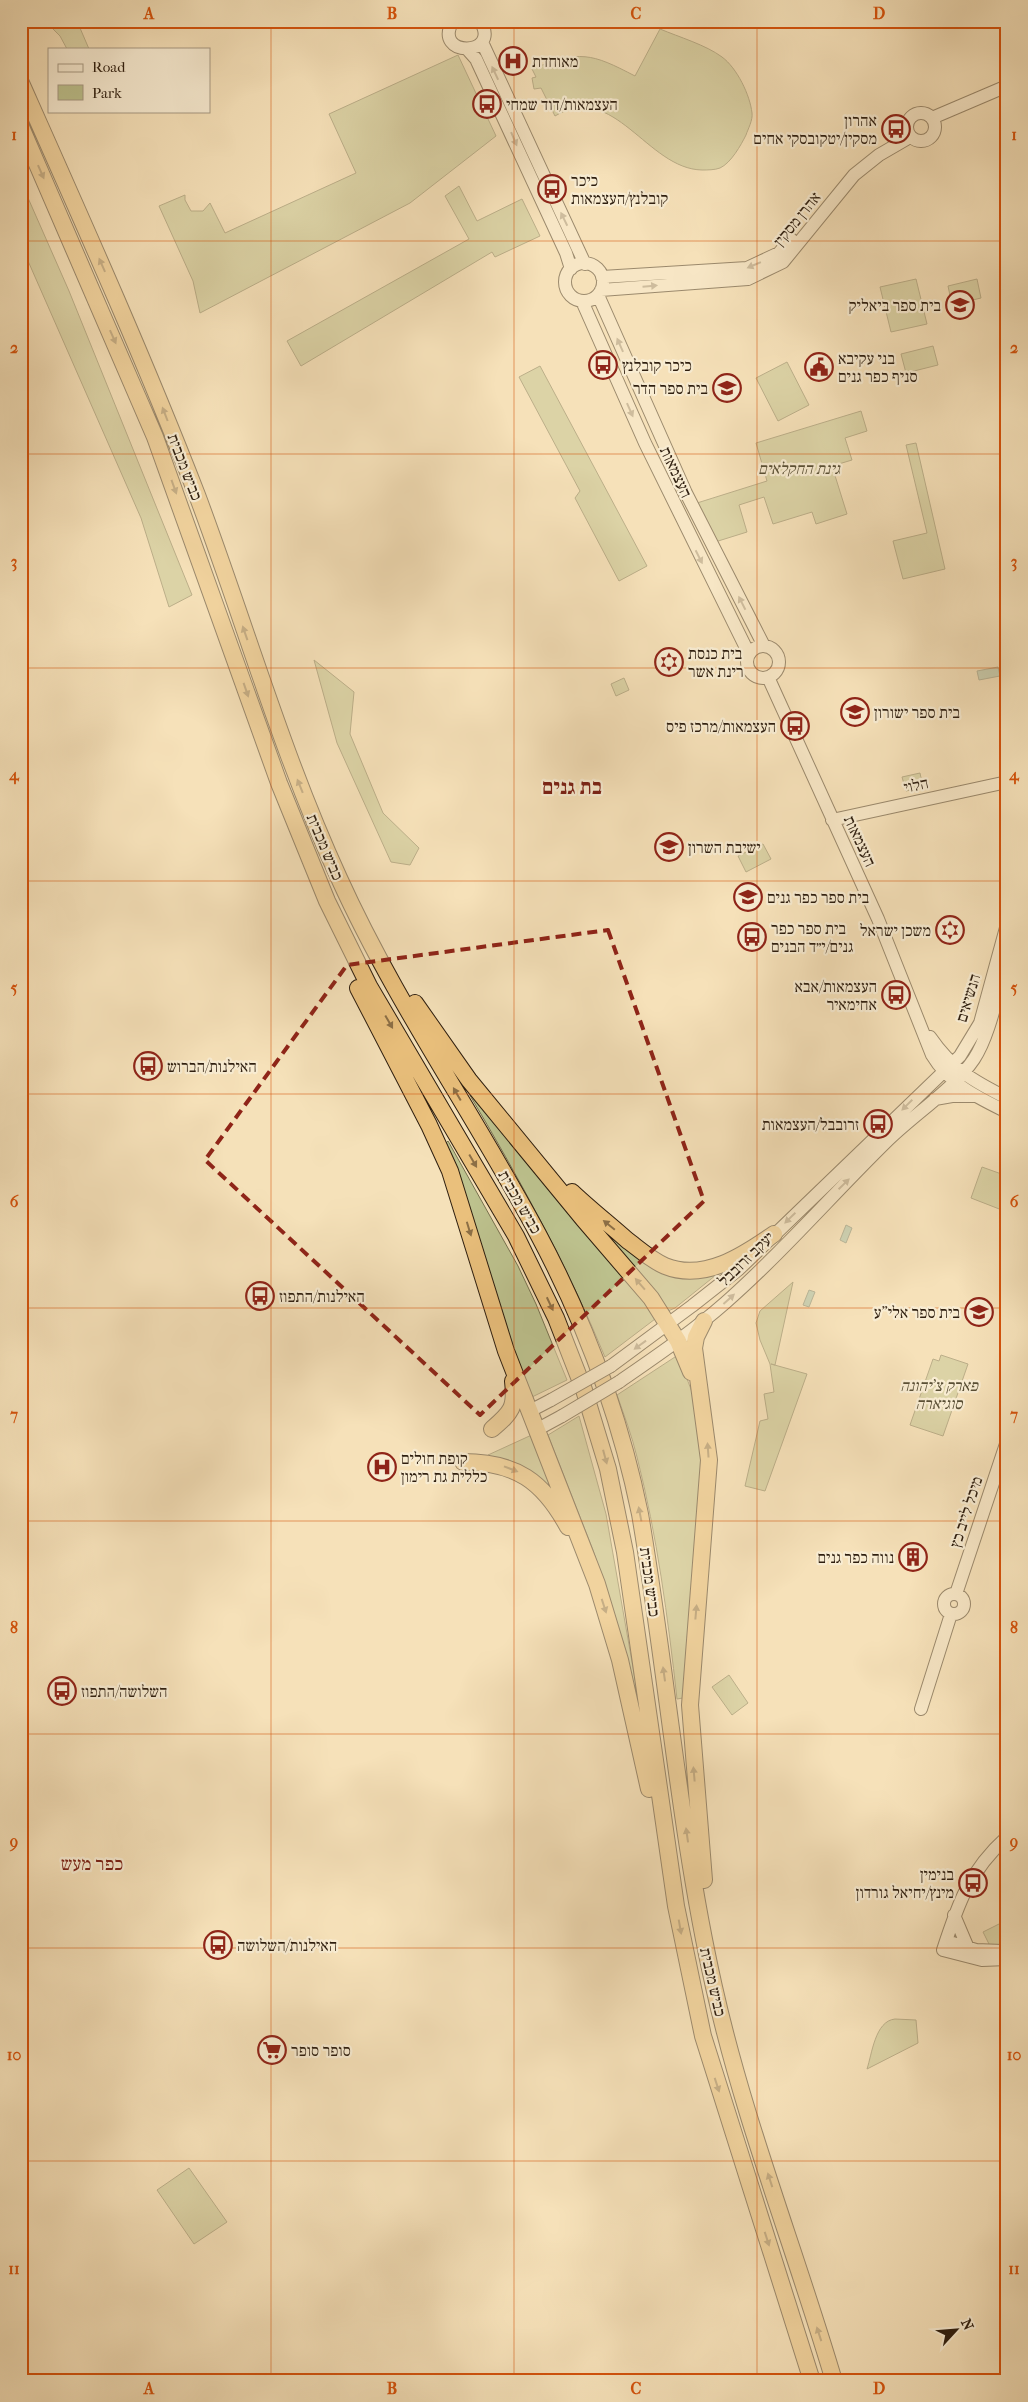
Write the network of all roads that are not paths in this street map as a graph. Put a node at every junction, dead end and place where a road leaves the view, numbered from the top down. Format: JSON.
{"nodes":[{"id":1,"x":453,"y":21,"type":"edge"},
{"id":2,"x":480,"y":21,"type":"edge"},
{"id":3,"x":482,"y":42,"type":"junction"},
{"id":4,"x":468,"y":50,"type":"junction"},
{"id":5,"x":21,"y":84,"type":"edge"},
{"id":6,"x":1007,"y":86,"type":"edge"},
{"id":7,"x":1007,"y":95,"type":"edge"},
{"id":8,"x":934,"y":121,"type":"junction"},
{"id":9,"x":21,"y":127,"type":"edge"},
{"id":10,"x":909,"y":134,"type":"junction"},
{"id":11,"x":585,"y":264,"type":"junction"},
{"id":12,"x":571,"y":269,"type":"junction"},
{"id":13,"x":600,"y":287,"type":"junction"},
{"id":14,"x":582,"y":301,"type":"junction"},
{"id":15,"x":764,"y":646,"type":"junction"},
{"id":16,"x":749,"y":654,"type":"junction"},
{"id":17,"x":768,"y":677,"type":"junction"},
{"id":18,"x":1007,"y":782,"type":"edge"},
{"id":19,"x":832,"y":820,"type":"junction"},
{"id":20,"x":318,"y":880,"type":"junction"},
{"id":21,"x":356,"y":916,"type":"junction"},
{"id":22,"x":1007,"y":924,"type":"edge"},
{"id":23,"x":1007,"y":962,"type":"edge"},
{"id":24,"x":920,"y":1020,"type":"junction"},
{"id":25,"x":929,"y":1048,"type":"junction"},
{"id":26,"x":975,"y":1057,"type":"junction"},
{"id":27,"x":947,"y":1068,"type":"junction"},
{"id":28,"x":958,"y":1078,"type":"junction"},
{"id":29,"x":928,"y":1085,"type":"junction"},
{"id":30,"x":979,"y":1091,"type":"junction"},
{"id":31,"x":1007,"y":1098,"type":"edge"},
{"id":32,"x":930,"y":1101,"type":"junction"},
{"id":33,"x":1007,"y":1112,"type":"edge"},
{"id":34,"x":518,"y":1140,"type":"junction"},
{"id":35,"x":774,"y":1234,"type":"junction"},
{"id":36,"x":704,"y":1321,"type":"junction"},
{"id":37,"x":668,"y":1324,"type":"junction"},
{"id":38,"x":678,"y":1341,"type":"junction"},
{"id":39,"x":511,"y":1364,"type":"junction"},
{"id":40,"x":702,"y":1409,"type":"junction"},
{"id":41,"x":530,"y":1411,"type":"junction"},
{"id":42,"x":492,"y":1429,"type":"dead end"},
{"id":43,"x":538,"y":1429,"type":"junction"},
{"id":44,"x":1007,"y":1441,"type":"edge"},
{"id":45,"x":463,"y":1462,"type":"dead end"},
{"id":46,"x":597,"y":1584,"type":"junction"},
{"id":47,"x":921,"y":1709,"type":"dead end"},
{"id":48,"x":1007,"y":1837,"type":"edge"},
{"id":49,"x":676,"y":1906,"type":"junction"},
{"id":50,"x":954,"y":1915,"type":"junction"},
{"id":51,"x":945,"y":1946,"type":"junction"},
{"id":52,"x":968,"y":1948,"type":"junction"},
{"id":53,"x":1007,"y":1951,"type":"edge"},
{"id":54,"x":1007,"y":1959,"type":"edge"},
{"id":55,"x":720,"y":2014,"type":"junction"},
{"id":56,"x":812,"y":2381,"type":"edge"},
{"id":57,"x":834,"y":2381,"type":"edge"}],
"edges":[{"from":1,"to":4,"type":"main road"},
{"from":2,"to":3,"type":"main road"},
{"from":3,"to":4,"type":"main road"},
{"from":11,"to":3,"type":"main road","one_way":true},
{"from":4,"to":12,"type":"main road","one_way":true},
{"from":21,"to":5,"type":"highway","name":"כביש מכבית","one_way":true},
{"from":6,"to":8,"type":"main road"},
{"from":7,"to":8,"type":"main road"},
{"from":8,"to":10,"type":"main road"},
{"from":8,"to":10,"type":"main road"},
{"from":9,"to":20,"type":"highway","name":"כביש מכבית","one_way":true},
{"from":10,"to":13,"type":"main road","name":"אהרן מסקין"},
{"from":11,"to":12,"type":"main road"},
{"from":11,"to":13,"type":"main road"},
{"from":12,"to":14,"type":"main road"},
{"from":13,"to":14,"type":"main road"},
{"from":15,"to":13,"type":"main road","name":"העצמאות","one_way":true},
{"from":14,"to":16,"type":"main road","name":"העצמאות","one_way":true},
{"from":15,"to":16,"type":"main road"},
{"from":15,"to":17,"type":"main road"},
{"from":16,"to":17,"type":"main road"},
{"from":17,"to":19,"type":"main road","name":"העצמאות"},
{"from":18,"to":19,"type":"main road","name":"הלוי"},
{"from":19,"to":24,"type":"main road","name":"העצמאות"},
{"from":20,"to":39,"type":"highway","one_way":true},
{"from":20,"to":49,"type":"highway","name":"כביש מכבית","one_way":true},
{"from":21,"to":34,"type":"highway"},
{"from":55,"to":21,"type":"highway","name":"כביש מכבית","one_way":true},
{"from":22,"to":27,"type":"main road","name":"הנשיאים"},
{"from":23,"to":26,"type":"main road","name":"הנשיאים"},
{"from":24,"to":25,"type":"main road","name":"העצמאות"},
{"from":24,"to":27,"type":"main road","name":"העצמאות"},
{"from":25,"to":27,"type":"main road","name":"העצמאות"},
{"from":25,"to":29,"type":"main road"},
{"from":26,"to":28,"type":"main road","name":"הנשיאים"},
{"from":26,"to":30,"type":"main road"},
{"from":27,"to":28,"type":"main road"},
{"from":27,"to":29,"type":"main road","name":"יעקב זרובבל"},
{"from":28,"to":30,"type":"main road"},
{"from":28,"to":32,"type":"main road","name":"יעקב זרובבל"},
{"from":29,"to":35,"type":"main road","name":"יעקב זרובבל","one_way":true},
{"from":30,"to":31,"type":"main road"},
{"from":30,"to":32,"type":"main road"},
{"from":30,"to":33,"type":"main road"},
{"from":36,"to":32,"type":"main road","name":"יעקב זרובבל","one_way":true},
{"from":35,"to":34,"type":"highway","one_way":true},
{"from":37,"to":34,"type":"highway","one_way":true},
{"from":35,"to":37,"type":"main road","name":"יעקב זרובבל"},
{"from":36,"to":38,"type":"main road","name":"יעקב זרובבל"},
{"from":36,"to":40,"type":"highway"},
{"from":37,"to":38,"type":"highway"},
{"from":37,"to":41,"type":"main road","name":"יעקב זרובבל","one_way":true,"bridge":true},
{"from":38,"to":40,"type":"highway"},
{"from":38,"to":43,"type":"main road","name":"יעקב זרובבל","bridge":true},
{"from":39,"to":41,"type":"highway"},
{"from":39,"to":42,"type":"highway"},
{"from":55,"to":40,"type":"highway","one_way":true},
{"from":41,"to":43,"type":"highway"},
{"from":43,"to":46,"type":"highway"},
{"from":44,"to":47,"type":"main road","name":"מיכל לייב כץ"},
{"from":45,"to":46,"type":"highway","one_way":true},
{"from":46,"to":49,"type":"highway","one_way":true},
{"from":48,"to":50,"type":"main road"},
{"from":49,"to":56,"type":"highway","name":"כביש מכבית","one_way":true},
{"from":50,"to":51,"type":"main road"},
{"from":50,"to":52,"type":"main road"},
{"from":51,"to":52,"type":"main road"},
{"from":51,"to":54,"type":"main road"},
{"from":52,"to":53,"type":"main road"},
{"from":57,"to":55,"type":"highway","name":"כביש מכבית","one_way":true}]}
